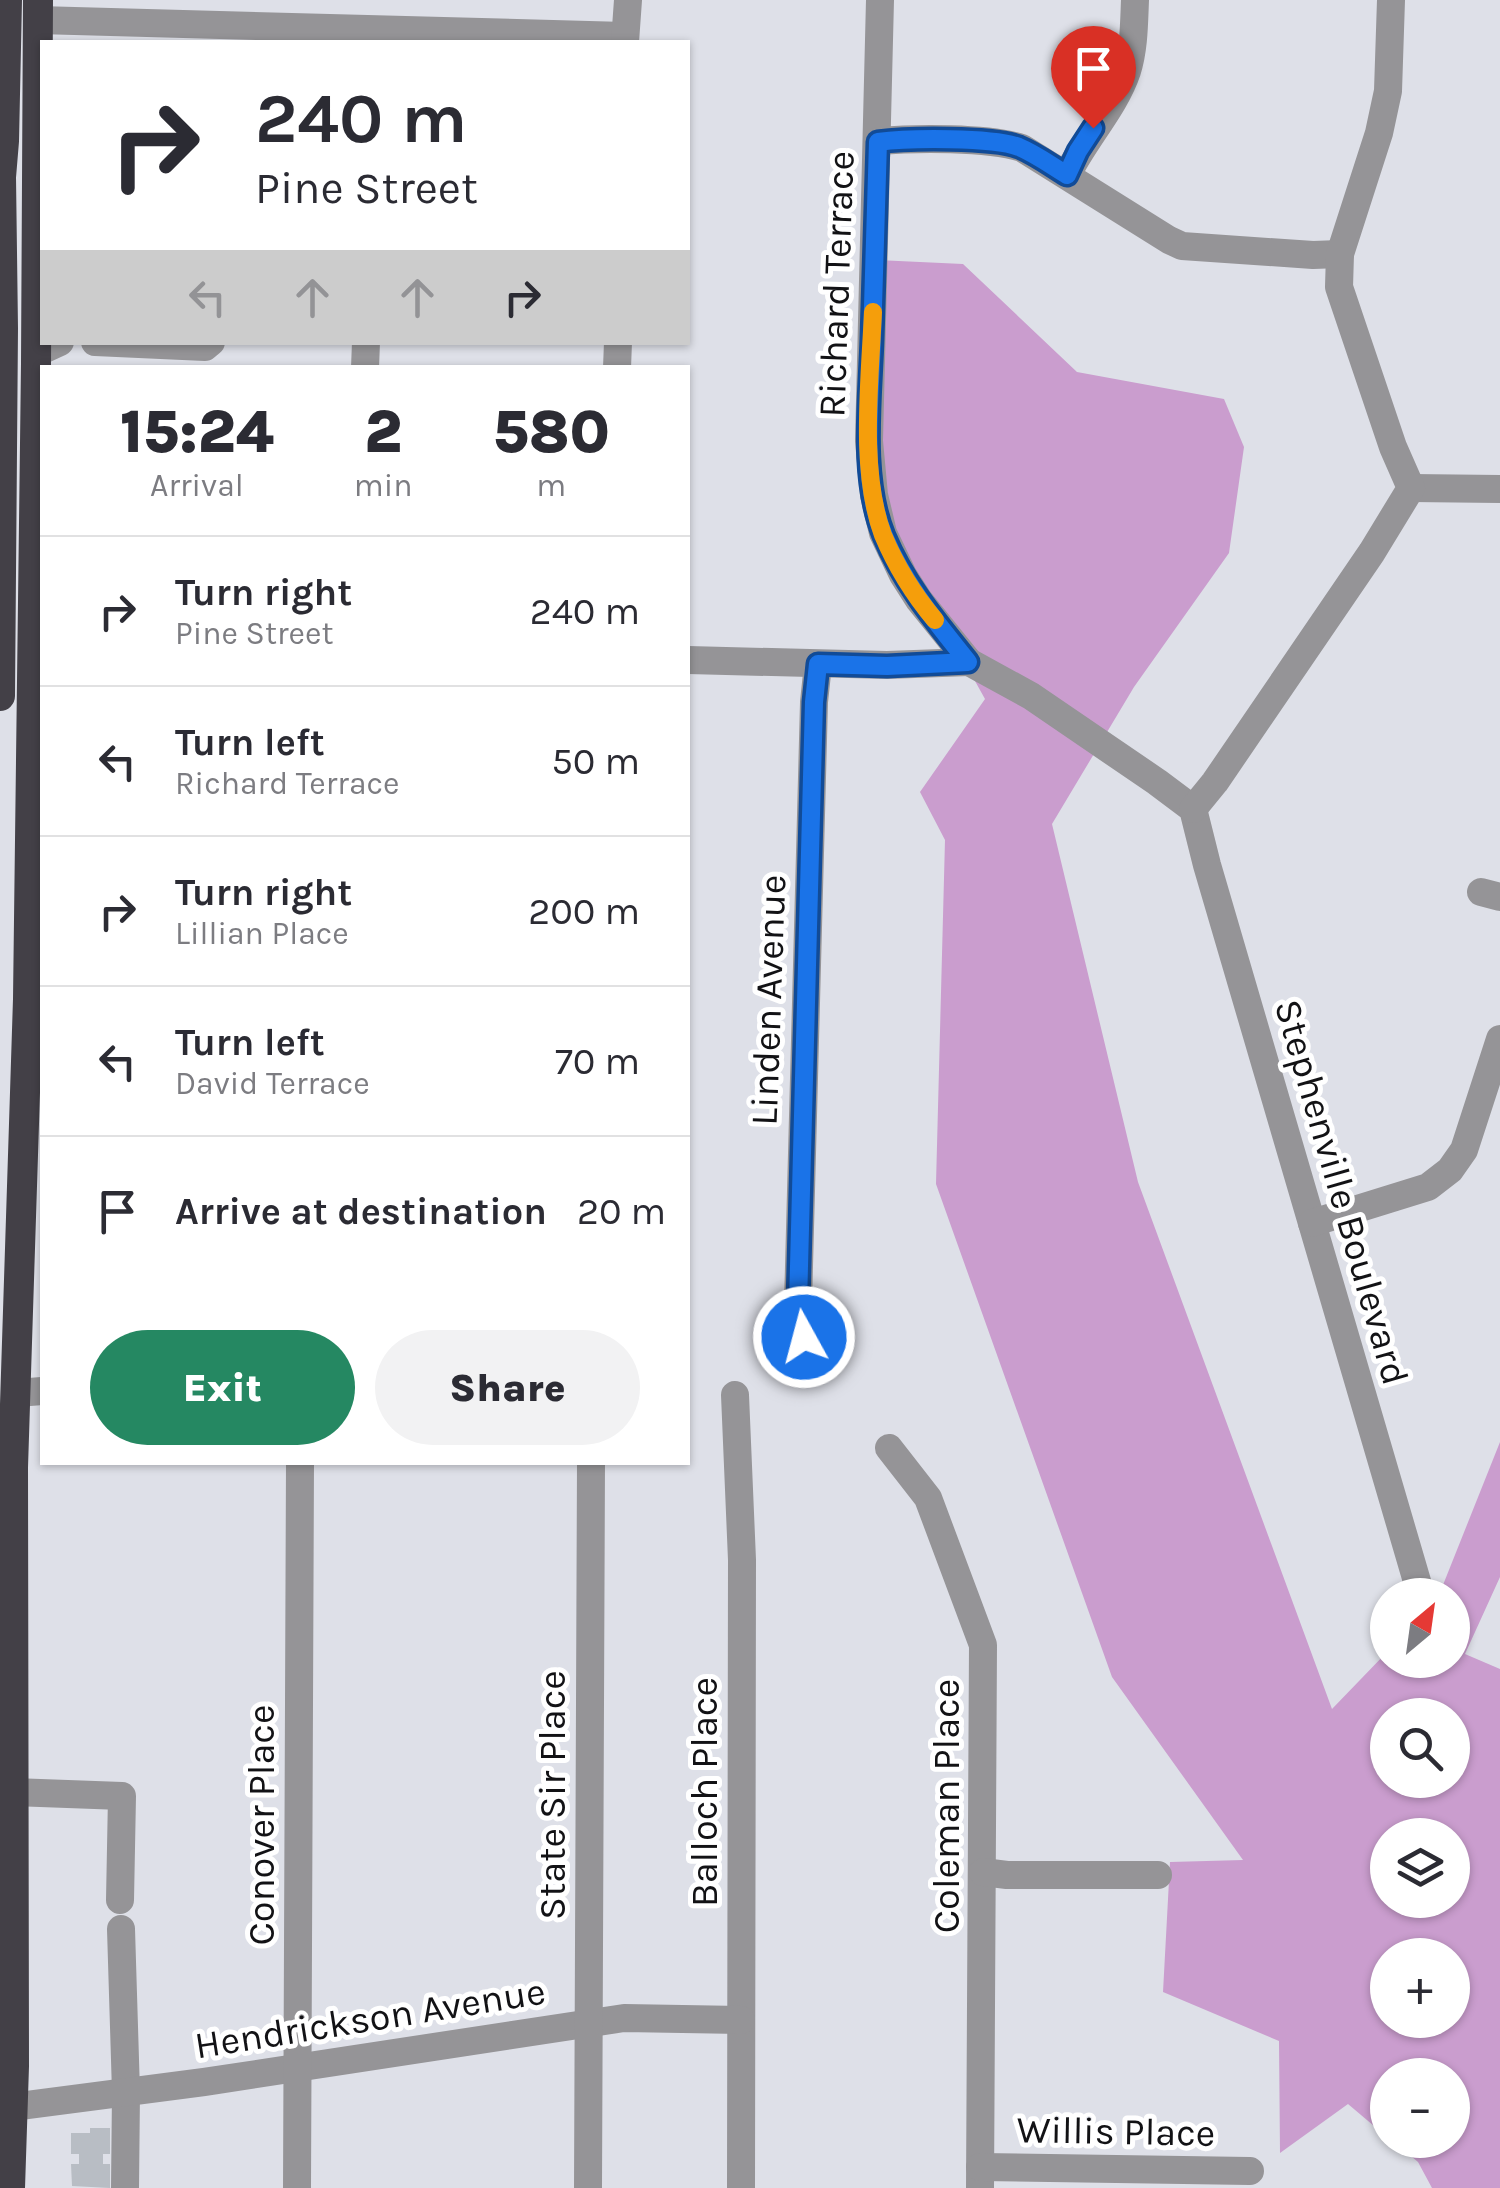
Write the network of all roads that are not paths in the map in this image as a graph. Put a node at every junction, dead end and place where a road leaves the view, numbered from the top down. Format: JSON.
{"nodes":[{"id":1,"x":7,"y":0,"type":"edge"},
{"id":2,"x":628,"y":0,"type":"edge"},
{"id":3,"x":880,"y":0,"type":"edge"},
{"id":4,"x":1134,"y":0,"type":"edge"},
{"id":5,"x":1391,"y":0,"type":"edge"},
{"id":6,"x":38,"y":10,"type":"edge"},
{"id":7,"x":375,"y":23,"type":"edge"},
{"id":8,"x":115,"y":31,"type":"edge"},
{"id":9,"x":219,"y":33,"type":"edge"},
{"id":10,"x":625,"y":39,"type":"edge"},
{"id":11,"x":2,"y":115,"type":"edge"},
{"id":12,"x":878,"y":142,"type":"junction"},
{"id":13,"x":39,"y":163,"type":"edge"},
{"id":14,"x":1067,"y":175,"type":"junction"},
{"id":15,"x":0,"y":178,"type":"edge"},
{"id":16,"x":39,"y":220,"type":"edge"},
{"id":17,"x":1340,"y":254,"type":"junction"},
{"id":18,"x":161,"y":345,"type":"edge"},
{"id":19,"x":207,"y":345,"type":"edge"},
{"id":20,"x":39,"y":442,"type":"edge"},
{"id":21,"x":1411,"y":488,"type":"junction"},
{"id":22,"x":1500,"y":489,"type":"edge"},
{"id":23,"x":38,"y":638,"type":"edge"},
{"id":24,"x":1,"y":644,"type":"edge"},
{"id":25,"x":690,"y":660,"type":"edge"},
{"id":26,"x":968,"y":662,"type":"junction"},
{"id":27,"x":818,"y":664,"type":"junction"},
{"id":28,"x":0,"y":696,"type":"edge"},
{"id":29,"x":1193,"y":809,"type":"junction"},
{"id":30,"x":35,"y":993,"type":"edge"},
{"id":31,"x":1500,"y":1039,"type":"edge"},
{"id":32,"x":32,"y":1160,"type":"edge"},
{"id":33,"x":31,"y":1201,"type":"edge"},
{"id":34,"x":1312,"y":1223,"type":"junction"},
{"id":35,"x":804,"y":1337,"type":"dead end"},
{"id":36,"x":30,"y":1392,"type":"edge"},
{"id":37,"x":735,"y":1396,"type":"dead end"},
{"id":38,"x":888,"y":1448,"type":"dead end"},
{"id":39,"x":300,"y":1465,"type":"edge"},
{"id":40,"x":591,"y":1465,"type":"edge"},
{"id":41,"x":1415,"y":1578,"type":"edge"},
{"id":42,"x":13,"y":1792,"type":"junction"},
{"id":43,"x":983,"y":1872,"type":"junction"},
{"id":44,"x":1158,"y":1875,"type":"dead end"},
{"id":45,"x":120,"y":1900,"type":"dead end"},
{"id":46,"x":122,"y":1928,"type":"dead end"},
{"id":47,"x":741,"y":2020,"type":"junction"},
{"id":48,"x":589,"y":2023,"type":"junction"},
{"id":49,"x":298,"y":2067,"type":"junction"},
{"id":50,"x":126,"y":2092,"type":"junction"},
{"id":51,"x":12,"y":2107,"type":"junction"},
{"id":52,"x":1250,"y":2171,"type":"dead end"},
{"id":53,"x":980,"y":2178,"type":"edge"},
{"id":54,"x":10,"y":2188,"type":"edge"},
{"id":55,"x":125,"y":2188,"type":"edge"},
{"id":56,"x":297,"y":2188,"type":"edge"},
{"id":57,"x":588,"y":2188,"type":"edge"},
{"id":58,"x":741,"y":2188,"type":"edge"}],
"edges":[{"from":1,"to":11,"type":"highway"},
{"from":2,"to":10,"type":"street"},
{"from":3,"to":12,"type":"street","name":"Richard Terrace"},
{"from":4,"to":14,"type":"street"},
{"from":5,"to":17,"type":"street"},
{"from":6,"to":8,"type":"street"},
{"from":6,"to":13,"type":"highway"},
{"from":7,"to":9,"type":"street"},
{"from":7,"to":10,"type":"street"},
{"from":8,"to":9,"type":"street"},
{"from":11,"to":15,"type":"highway"},
{"from":12,"to":14,"type":"street"},
{"from":12,"to":26,"type":"street","name":"Richard Terrace"},
{"from":13,"to":16,"type":"highway"},
{"from":14,"to":17,"type":"street"},
{"from":15,"to":24,"type":"highway"},
{"from":17,"to":21,"type":"street"},
{"from":18,"to":19,"type":"street"},
{"from":20,"to":23,"type":"highway"},
{"from":21,"to":22,"type":"street"},
{"from":21,"to":29,"type":"street"},
{"from":23,"to":24,"type":"street"},
{"from":23,"to":30,"type":"highway"},
{"from":24,"to":28,"type":"highway"},
{"from":25,"to":27,"type":"street"},
{"from":26,"to":27,"type":"street"},
{"from":26,"to":29,"type":"street"},
{"from":27,"to":35,"type":"street","name":"Linden Avenue"},
{"from":29,"to":34,"type":"street","name":"Stephenville Boulevard"},
{"from":30,"to":32,"type":"highway"},
{"from":31,"to":34,"type":"street"},
{"from":32,"to":33,"type":"highway"},
{"from":33,"to":36,"type":"highway"},
{"from":34,"to":41,"type":"street","name":"Stephenville Boulevard"},
{"from":36,"to":42,"type":"highway"},
{"from":37,"to":47,"type":"street","name":"Balloch Place"},
{"from":38,"to":43,"type":"street","name":"Coleman Place"},
{"from":39,"to":49,"type":"street","name":"Conover Place"},
{"from":40,"to":48,"type":"street","name":"State Sir Place"},
{"from":42,"to":45,"type":"street"},
{"from":42,"to":51,"type":"highway"},
{"from":43,"to":44,"type":"street"},
{"from":43,"to":53,"type":"street","name":"Coleman Place"},
{"from":46,"to":50,"type":"street"},
{"from":47,"to":48,"type":"street","name":"Hendrickson Avenue"},
{"from":47,"to":58,"type":"street","name":"Balloch Place"},
{"from":48,"to":49,"type":"street","name":"Hendrickson Avenue"},
{"from":48,"to":57,"type":"street","name":"State Sir Place"},
{"from":49,"to":50,"type":"street","name":"Hendrickson Avenue"},
{"from":49,"to":56,"type":"street","name":"Conover Place"},
{"from":50,"to":51,"type":"street","name":"Hendrickson Avenue"},
{"from":50,"to":55,"type":"street"},
{"from":51,"to":54,"type":"highway"},
{"from":52,"to":53,"type":"street","name":"Willis Place"}]}
